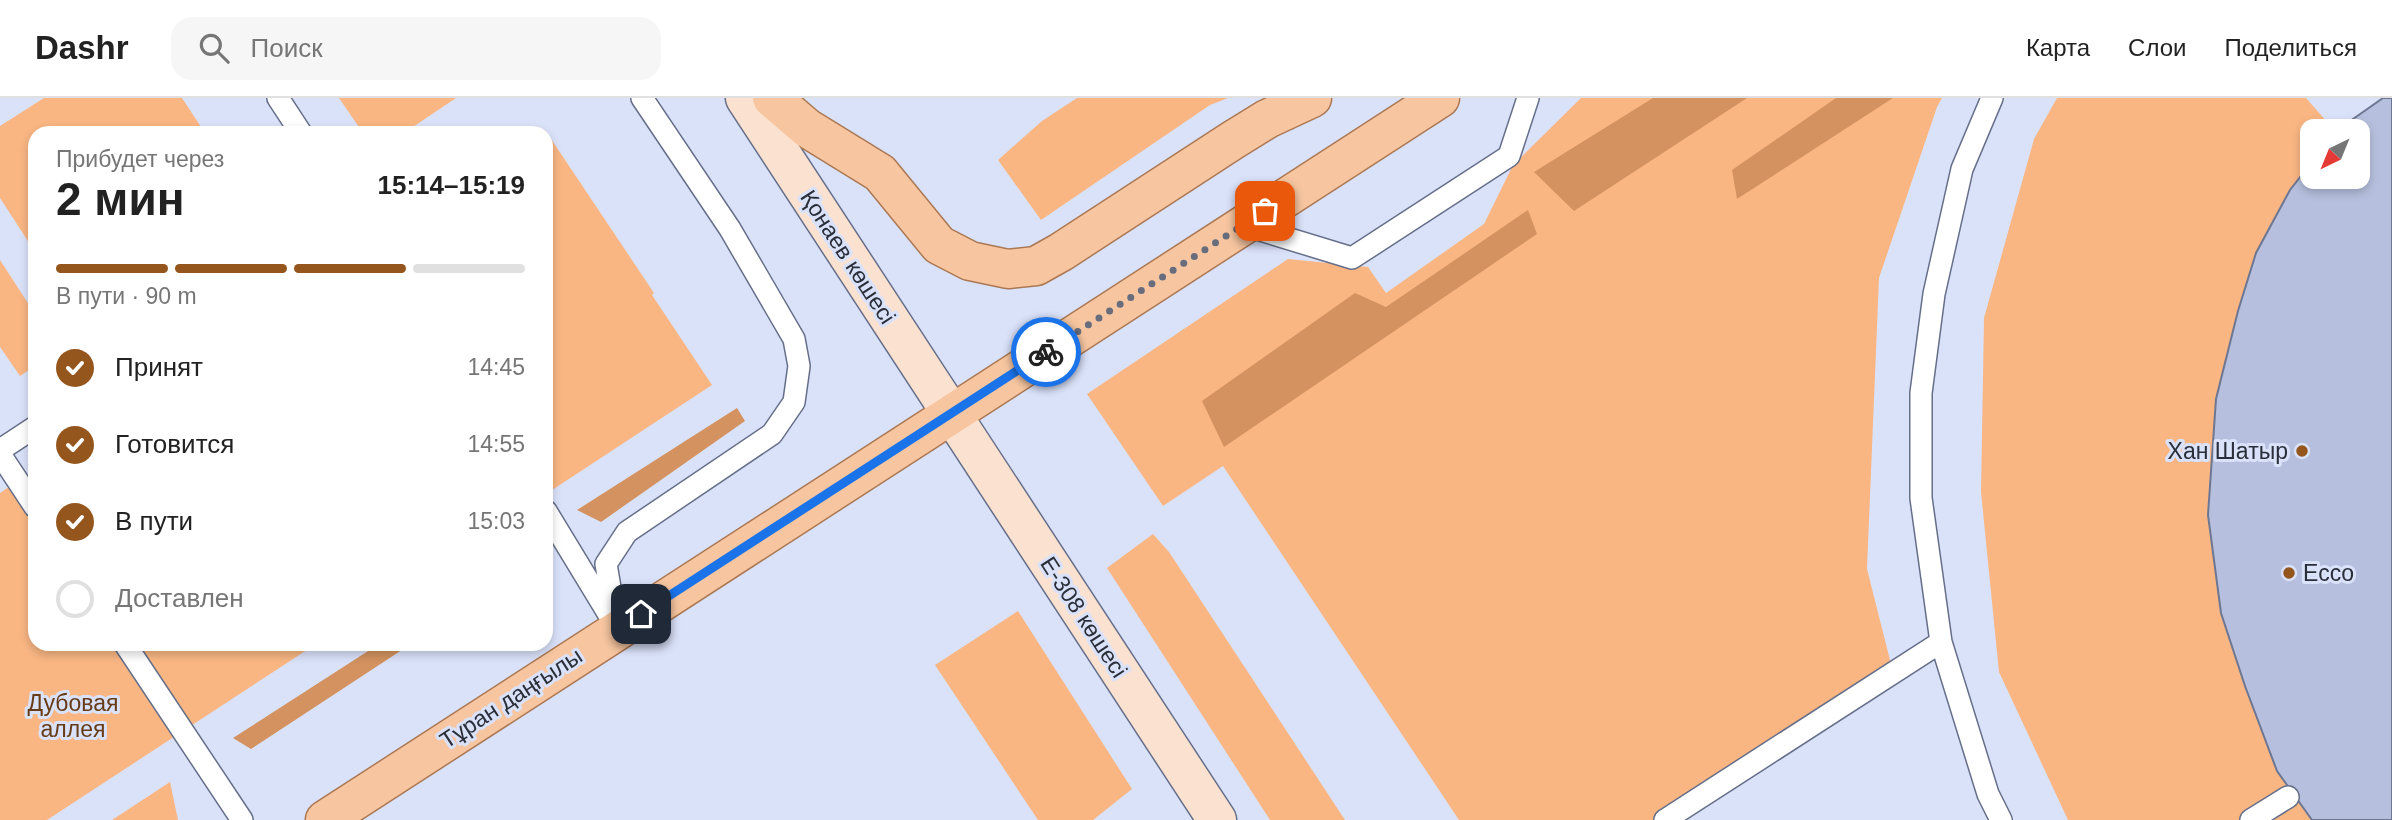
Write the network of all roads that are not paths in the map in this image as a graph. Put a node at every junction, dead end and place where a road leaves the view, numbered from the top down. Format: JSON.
{"nodes":[{"id":1,"x":278,"y":98,"type":"edge"},
{"id":2,"x":642,"y":98,"type":"edge"},
{"id":3,"x":745,"y":98,"type":"edge"},
{"id":4,"x":772,"y":98,"type":"edge"},
{"id":5,"x":1312,"y":98,"type":"edge"},
{"id":6,"x":1440,"y":98,"type":"edge"},
{"id":7,"x":1528,"y":98,"type":"edge"},
{"id":8,"x":1992,"y":98,"type":"edge"},
{"id":9,"x":296,"y":126,"type":"edge"},
{"id":10,"x":1244,"y":225,"type":"junction"},
{"id":11,"x":951,"y":416,"type":"junction"},
{"id":12,"x":28,"y":432,"type":"edge"},
{"id":13,"x":0,"y":452,"type":"edge"},
{"id":14,"x":28,"y":496,"type":"edge"},
{"id":15,"x":553,"y":523,"type":"edge"},
{"id":16,"x":617,"y":629,"type":"junction"},
{"id":17,"x":1941,"y":642,"type":"junction"},
{"id":18,"x":130,"y":651,"type":"edge"},
{"id":19,"x":2288,"y":797,"type":"dead end"},
{"id":20,"x":1206,"y":816,"type":"edge"},
{"id":21,"x":242,"y":820,"type":"edge"},
{"id":22,"x":325,"y":820,"type":"edge"},
{"id":23,"x":1665,"y":820,"type":"edge"},
{"id":24,"x":2001,"y":820,"type":"edge"},
{"id":25,"x":2251,"y":820,"type":"edge"}],
"edges":[{"from":1,"to":9,"type":"lane"},
{"from":2,"to":16,"type":"lane"},
{"from":3,"to":11,"type":"street","name":"Қонаев көшесі"},
{"from":4,"to":5,"type":"main road"},
{"from":6,"to":10,"type":"main road","name":"Тұран даңғылы"},
{"from":7,"to":10,"type":"lane"},
{"from":8,"to":17,"type":"lane"},
{"from":10,"to":11,"type":"main road","name":"Тұран даңғылы"},
{"from":11,"to":16,"type":"main road","name":"Тұран даңғылы"},
{"from":11,"to":20,"type":"street","name":"Е-308 көшесі"},
{"from":12,"to":13,"type":"lane"},
{"from":13,"to":14,"type":"lane"},
{"from":15,"to":16,"type":"lane"},
{"from":16,"to":22,"type":"main road","name":"Тұран даңғылы"},
{"from":17,"to":23,"type":"lane"},
{"from":17,"to":24,"type":"lane"},
{"from":18,"to":21,"type":"lane"},
{"from":19,"to":25,"type":"lane"}]}
